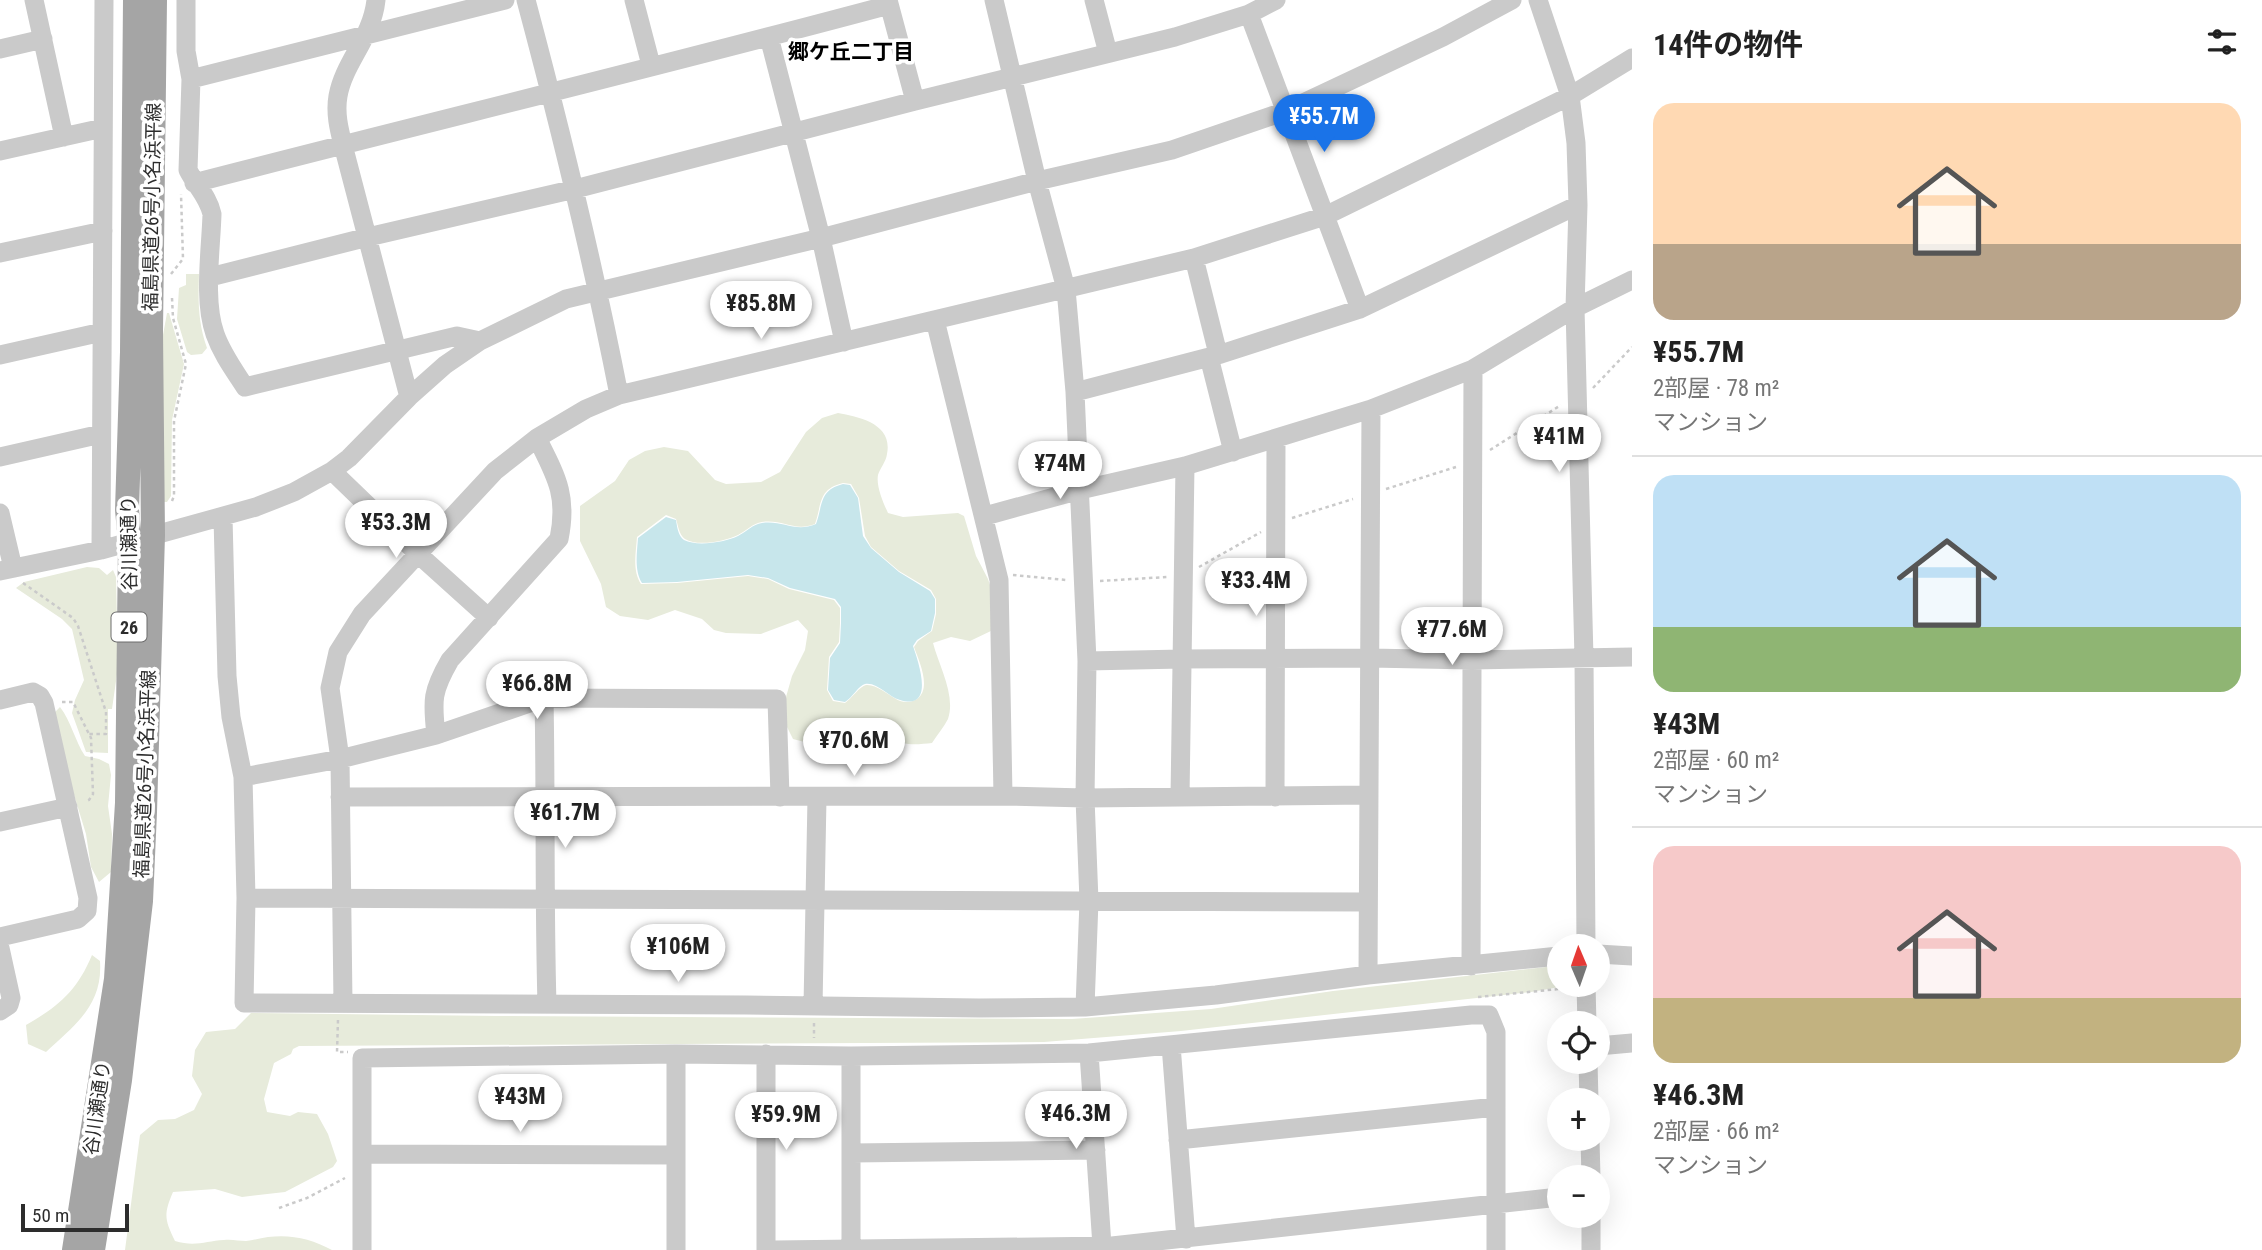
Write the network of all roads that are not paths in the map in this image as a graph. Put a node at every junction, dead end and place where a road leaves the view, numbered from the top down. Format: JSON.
{"nodes":[{"id":1,"x":34,"y":0,"type":"edge"},
{"id":2,"x":104,"y":0,"type":"edge"},
{"id":3,"x":135,"y":0,"type":"edge"},
{"id":4,"x":155,"y":0,"type":"edge"},
{"id":5,"x":186,"y":0,"type":"edge"},
{"id":6,"x":376,"y":0,"type":"edge"},
{"id":7,"x":505,"y":0,"type":"edge"},
{"id":8,"x":526,"y":0,"type":"edge"},
{"id":9,"x":634,"y":0,"type":"edge"},
{"id":10,"x":994,"y":0,"type":"edge"},
{"id":11,"x":1094,"y":0,"type":"edge"},
{"id":12,"x":1276,"y":0,"type":"edge"},
{"id":13,"x":1512,"y":0,"type":"edge"},
{"id":14,"x":1538,"y":0,"type":"edge"},
{"id":15,"x":888,"y":2,"type":"edge"},
{"id":16,"x":1248,"y":14,"type":"junction"},
{"id":17,"x":368,"y":34,"type":"junction"},
{"id":18,"x":769,"y":37,"type":"junction"},
{"id":19,"x":43,"y":39,"type":"junction"},
{"id":20,"x":0,"y":49,"type":"edge"},
{"id":21,"x":1108,"y":53,"type":"junction"},
{"id":22,"x":1632,"y":58,"type":"edge"},
{"id":23,"x":651,"y":65,"type":"junction"},
{"id":24,"x":1013,"y":78,"type":"junction"},
{"id":25,"x":191,"y":79,"type":"junction"},
{"id":26,"x":551,"y":94,"type":"junction"},
{"id":27,"x":1570,"y":96,"type":"junction"},
{"id":28,"x":915,"y":101,"type":"junction"},
{"id":29,"x":1286,"y":111,"type":"junction"},
{"id":30,"x":103,"y":128,"type":"junction"},
{"id":31,"x":792,"y":132,"type":"junction"},
{"id":32,"x":64,"y":137,"type":"junction"},
{"id":33,"x":343,"y":145,"type":"junction"},
{"id":34,"x":0,"y":151,"type":"edge"},
{"id":35,"x":1037,"y":181,"type":"junction"},
{"id":36,"x":188,"y":185,"type":"junction"},
{"id":37,"x":575,"y":189,"type":"junction"},
{"id":38,"x":1578,"y":205,"type":"junction"},
{"id":39,"x":1325,"y":216,"type":"junction"},
{"id":40,"x":103,"y":231,"type":"junction"},
{"id":41,"x":368,"y":237,"type":"junction"},
{"id":42,"x":821,"y":238,"type":"junction"},
{"id":43,"x":0,"y":253,"type":"edge"},
{"id":44,"x":1194,"y":258,"type":"junction"},
{"id":45,"x":210,"y":276,"type":"junction"},
{"id":46,"x":1632,"y":280,"type":"edge"},
{"id":47,"x":1066,"y":289,"type":"junction"},
{"id":48,"x":599,"y":290,"type":"junction"},
{"id":49,"x":1575,"y":308,"type":"junction"},
{"id":50,"x":1360,"y":309,"type":"junction"},
{"id":51,"x":935,"y":320,"type":"junction"},
{"id":52,"x":102,"y":332,"type":"junction"},
{"id":53,"x":480,"y":341,"type":"junction"},
{"id":54,"x":844,"y":342,"type":"junction"},
{"id":55,"x":397,"y":351,"type":"junction"},
{"id":56,"x":0,"y":355,"type":"edge"},
{"id":57,"x":1214,"y":355,"type":"junction"},
{"id":58,"x":1473,"y":369,"type":"junction"},
{"id":59,"x":1074,"y":392,"type":"junction"},
{"id":60,"x":619,"y":395,"type":"junction"},
{"id":61,"x":409,"y":397,"type":"junction"},
{"id":62,"x":1371,"y":409,"type":"junction"},
{"id":63,"x":101,"y":434,"type":"junction"},
{"id":64,"x":537,"y":438,"type":"junction"},
{"id":65,"x":1276,"y":439,"type":"junction"},
{"id":66,"x":1233,"y":452,"type":"junction"},
{"id":67,"x":0,"y":457,"type":"edge"},
{"id":68,"x":1185,"y":466,"type":"junction"},
{"id":69,"x":332,"y":471,"type":"junction"},
{"id":70,"x":1080,"y":490,"type":"junction"},
{"id":71,"x":0,"y":513,"type":"edge"},
{"id":72,"x":985,"y":516,"type":"junction"},
{"id":73,"x":223,"y":517,"type":"junction"},
{"id":74,"x":142,"y":538,"type":"junction"},
{"id":75,"x":100,"y":550,"type":"junction"},
{"id":76,"x":418,"y":554,"type":"junction"},
{"id":77,"x":10,"y":573,"type":"edge"},
{"id":78,"x":489,"y":618,"type":"junction"},
{"id":79,"x":1632,"y":657,"type":"edge"},
{"id":80,"x":1276,"y":658,"type":"junction"},
{"id":81,"x":1370,"y":658,"type":"junction"},
{"id":82,"x":1584,"y":658,"type":"junction"},
{"id":83,"x":1182,"y":659,"type":"junction"},
{"id":84,"x":1472,"y":660,"type":"junction"},
{"id":85,"x":1087,"y":661,"type":"junction"},
{"id":86,"x":544,"y":698,"type":"junction"},
{"id":87,"x":0,"y":700,"type":"edge"},
{"id":88,"x":436,"y":735,"type":"junction"},
{"id":89,"x":340,"y":759,"type":"junction"},
{"id":90,"x":243,"y":777,"type":"junction"},
{"id":91,"x":1369,"y":795,"type":"junction"},
{"id":92,"x":1003,"y":796,"type":"junction"},
{"id":93,"x":340,"y":797,"type":"junction"},
{"id":94,"x":546,"y":797,"type":"junction"},
{"id":95,"x":780,"y":797,"type":"junction"},
{"id":96,"x":1180,"y":797,"type":"junction"},
{"id":97,"x":1275,"y":797,"type":"junction"},
{"id":98,"x":817,"y":798,"type":"junction"},
{"id":99,"x":1085,"y":798,"type":"junction"},
{"id":100,"x":68,"y":807,"type":"junction"},
{"id":101,"x":0,"y":822,"type":"edge"},
{"id":102,"x":246,"y":898,"type":"junction"},
{"id":103,"x":544,"y":899,"type":"junction"},
{"id":104,"x":341,"y":900,"type":"junction"},
{"id":105,"x":815,"y":900,"type":"junction"},
{"id":106,"x":1088,"y":901,"type":"junction"},
{"id":107,"x":1368,"y":902,"type":"junction"},
{"id":108,"x":1586,"y":934,"type":"edge"},
{"id":109,"x":0,"y":937,"type":"edge"},
{"id":110,"x":0,"y":947,"type":"edge"},
{"id":111,"x":1610,"y":955,"type":"edge"},
{"id":112,"x":1632,"y":956,"type":"edge"},
{"id":113,"x":1547,"y":957,"type":"edge"},
{"id":114,"x":1471,"y":966,"type":"junction"},
{"id":115,"x":1368,"y":975,"type":"junction"},
{"id":116,"x":341,"y":1002,"type":"junction"},
{"id":117,"x":547,"y":1004,"type":"junction"},
{"id":118,"x":813,"y":1006,"type":"junction"},
{"id":119,"x":1086,"y":1007,"type":"junction"},
{"id":120,"x":0,"y":1011,"type":"edge"},
{"id":121,"x":1632,"y":1043,"type":"edge"},
{"id":122,"x":1171,"y":1045,"type":"junction"},
{"id":123,"x":1610,"y":1045,"type":"edge"},
{"id":124,"x":1089,"y":1053,"type":"junction"},
{"id":125,"x":676,"y":1054,"type":"junction"},
{"id":126,"x":766,"y":1054,"type":"junction"},
{"id":127,"x":851,"y":1056,"type":"junction"},
{"id":128,"x":1496,"y":1107,"type":"junction"},
{"id":129,"x":1178,"y":1140,"type":"junction"},
{"id":130,"x":1096,"y":1150,"type":"junction"},
{"id":131,"x":852,"y":1153,"type":"junction"},
{"id":132,"x":676,"y":1154,"type":"junction"},
{"id":133,"x":363,"y":1161,"type":"junction"},
{"id":134,"x":1547,"y":1198,"type":"edge"},
{"id":135,"x":1495,"y":1205,"type":"junction"},
{"id":136,"x":1591,"y":1228,"type":"edge"},
{"id":137,"x":1186,"y":1239,"type":"junction"},
{"id":138,"x":1102,"y":1246,"type":"junction"},
{"id":139,"x":1050,"y":1249,"type":"edge"},
{"id":140,"x":74,"y":1250,"type":"edge"},
{"id":141,"x":93,"y":1250,"type":"edge"},
{"id":142,"x":362,"y":1250,"type":"edge"},
{"id":143,"x":676,"y":1250,"type":"edge"},
{"id":144,"x":766,"y":1250,"type":"edge"},
{"id":145,"x":775,"y":1250,"type":"edge"},
{"id":146,"x":851,"y":1250,"type":"edge"},
{"id":147,"x":1496,"y":1250,"type":"edge"},
{"id":148,"x":1591,"y":1250,"type":"edge"}],
"edges":[{"from":1,"to":19,"type":"street"},
{"from":2,"to":30,"type":"street"},
{"from":3,"to":74,"type":"main road","name":"谷川瀬通り","number":"26"},
{"from":4,"to":74,"type":"main road","name":"福島県道26号小名浜平線","number":"26"},
{"from":5,"to":25,"type":"street"},
{"from":6,"to":17,"type":"street"},
{"from":7,"to":17,"type":"street"},
{"from":8,"to":26,"type":"street"},
{"from":9,"to":23,"type":"street"},
{"from":10,"to":24,"type":"street"},
{"from":11,"to":21,"type":"street"},
{"from":12,"to":16,"type":"street"},
{"from":13,"to":29,"type":"street"},
{"from":14,"to":27,"type":"street"},
{"from":15,"to":18,"type":"street"},
{"from":15,"to":28,"type":"street"},
{"from":16,"to":21,"type":"street"},
{"from":16,"to":29,"type":"street"},
{"from":17,"to":25,"type":"street"},
{"from":17,"to":33,"type":"street"},
{"from":18,"to":23,"type":"street"},
{"from":18,"to":31,"type":"street"},
{"from":19,"to":20,"type":"street"},
{"from":19,"to":32,"type":"street"},
{"from":21,"to":24,"type":"street"},
{"from":22,"to":27,"type":"street"},
{"from":23,"to":26,"type":"street"},
{"from":24,"to":28,"type":"street"},
{"from":24,"to":35,"type":"street"},
{"from":25,"to":36,"type":"street"},
{"from":26,"to":33,"type":"street"},
{"from":26,"to":37,"type":"street"},
{"from":27,"to":38,"type":"street"},
{"from":27,"to":39,"type":"street"},
{"from":28,"to":31,"type":"street"},
{"from":29,"to":35,"type":"street"},
{"from":29,"to":39,"type":"street"},
{"from":30,"to":32,"type":"street"},
{"from":30,"to":40,"type":"street"},
{"from":31,"to":37,"type":"street"},
{"from":31,"to":42,"type":"street"},
{"from":32,"to":34,"type":"street"},
{"from":33,"to":36,"type":"street"},
{"from":33,"to":41,"type":"street"},
{"from":35,"to":42,"type":"street"},
{"from":35,"to":47,"type":"street"},
{"from":36,"to":45,"type":"street"},
{"from":37,"to":41,"type":"street"},
{"from":37,"to":48,"type":"street"},
{"from":38,"to":49,"type":"street"},
{"from":38,"to":50,"type":"street"},
{"from":39,"to":44,"type":"street"},
{"from":39,"to":50,"type":"street"},
{"from":40,"to":43,"type":"street"},
{"from":40,"to":52,"type":"street"},
{"from":41,"to":45,"type":"street"},
{"from":41,"to":55,"type":"street"},
{"from":42,"to":48,"type":"street"},
{"from":42,"to":54,"type":"street"},
{"from":44,"to":47,"type":"street"},
{"from":44,"to":57,"type":"street"},
{"from":45,"to":55,"type":"street"},
{"from":46,"to":49,"type":"street"},
{"from":47,"to":51,"type":"street"},
{"from":47,"to":59,"type":"street"},
{"from":48,"to":53,"type":"street"},
{"from":48,"to":60,"type":"street"},
{"from":49,"to":58,"type":"street"},
{"from":49,"to":82,"type":"street"},
{"from":50,"to":57,"type":"street"},
{"from":51,"to":54,"type":"street"},
{"from":51,"to":72,"type":"street"},
{"from":52,"to":56,"type":"street"},
{"from":52,"to":63,"type":"street"},
{"from":53,"to":55,"type":"street"},
{"from":53,"to":61,"type":"street"},
{"from":54,"to":60,"type":"street"},
{"from":55,"to":61,"type":"street"},
{"from":57,"to":59,"type":"street"},
{"from":57,"to":66,"type":"street"},
{"from":58,"to":62,"type":"street"},
{"from":58,"to":84,"type":"street"},
{"from":59,"to":70,"type":"street"},
{"from":60,"to":64,"type":"street"},
{"from":61,"to":69,"type":"street"},
{"from":62,"to":65,"type":"street"},
{"from":62,"to":81,"type":"street"},
{"from":63,"to":67,"type":"street"},
{"from":63,"to":75,"type":"street"},
{"from":64,"to":76,"type":"street"},
{"from":64,"to":78,"type":"street"},
{"from":65,"to":66,"type":"street"},
{"from":65,"to":80,"type":"street"},
{"from":66,"to":68,"type":"street"},
{"from":68,"to":70,"type":"street"},
{"from":68,"to":83,"type":"street"},
{"from":69,"to":73,"type":"street"},
{"from":69,"to":76,"type":"street"},
{"from":70,"to":72,"type":"street"},
{"from":70,"to":85,"type":"street"},
{"from":71,"to":77,"type":"street"},
{"from":72,"to":92,"type":"street"},
{"from":73,"to":74,"type":"street"},
{"from":73,"to":90,"type":"street"},
{"from":74,"to":75,"type":"street"},
{"from":74,"to":140,"type":"main road","name":"谷川瀬通り","number":"26"},
{"from":74,"to":141,"type":"main road","name":"福島県道26号小名浜平線","number":"26"},
{"from":75,"to":77,"type":"street"},
{"from":76,"to":78,"type":"street"},
{"from":76,"to":89,"type":"street"},
{"from":78,"to":88,"type":"street"},
{"from":79,"to":82,"type":"street"},
{"from":80,"to":81,"type":"street"},
{"from":80,"to":83,"type":"street"},
{"from":80,"to":97,"type":"street"},
{"from":81,"to":84,"type":"street"},
{"from":81,"to":91,"type":"street"},
{"from":82,"to":84,"type":"street"},
{"from":82,"to":108,"type":"street"},
{"from":83,"to":85,"type":"street"},
{"from":83,"to":96,"type":"street"},
{"from":84,"to":114,"type":"street"},
{"from":85,"to":99,"type":"street"},
{"from":86,"to":88,"type":"street"},
{"from":86,"to":94,"type":"street"},
{"from":86,"to":95,"type":"street"},
{"from":87,"to":100,"type":"street"},
{"from":88,"to":89,"type":"street"},
{"from":89,"to":90,"type":"street"},
{"from":89,"to":93,"type":"street"},
{"from":90,"to":102,"type":"street"},
{"from":91,"to":97,"type":"street"},
{"from":91,"to":107,"type":"street"},
{"from":92,"to":98,"type":"street"},
{"from":92,"to":99,"type":"street"},
{"from":93,"to":94,"type":"street"},
{"from":93,"to":104,"type":"street"},
{"from":94,"to":95,"type":"street"},
{"from":94,"to":103,"type":"street"},
{"from":95,"to":98,"type":"street"},
{"from":96,"to":97,"type":"street"},
{"from":96,"to":99,"type":"street"},
{"from":98,"to":105,"type":"street"},
{"from":99,"to":106,"type":"street"},
{"from":100,"to":101,"type":"street"},
{"from":100,"to":109,"type":"street"},
{"from":102,"to":104,"type":"street"},
{"from":102,"to":116,"type":"street"},
{"from":103,"to":104,"type":"street"},
{"from":103,"to":105,"type":"street"},
{"from":103,"to":117,"type":"street"},
{"from":104,"to":116,"type":"street"},
{"from":105,"to":106,"type":"street"},
{"from":105,"to":118,"type":"street"},
{"from":106,"to":107,"type":"street"},
{"from":106,"to":119,"type":"street"},
{"from":107,"to":115,"type":"street"},
{"from":110,"to":120,"type":"street"},
{"from":111,"to":112,"type":"street"},
{"from":113,"to":114,"type":"street"},
{"from":114,"to":115,"type":"street"},
{"from":115,"to":119,"type":"street"},
{"from":116,"to":117,"type":"street"},
{"from":117,"to":118,"type":"street"},
{"from":118,"to":119,"type":"street"},
{"from":121,"to":123,"type":"street"},
{"from":122,"to":124,"type":"street"},
{"from":122,"to":128,"type":"street"},
{"from":122,"to":129,"type":"street"},
{"from":124,"to":127,"type":"street"},
{"from":124,"to":130,"type":"street"},
{"from":125,"to":126,"type":"street"},
{"from":125,"to":132,"type":"street"},
{"from":125,"to":133,"type":"street"},
{"from":126,"to":127,"type":"street"},
{"from":126,"to":144,"type":"street"},
{"from":127,"to":131,"type":"street"},
{"from":128,"to":129,"type":"street"},
{"from":128,"to":135,"type":"street"},
{"from":129,"to":137,"type":"street"},
{"from":130,"to":131,"type":"street"},
{"from":130,"to":138,"type":"street"},
{"from":131,"to":146,"type":"street"},
{"from":132,"to":133,"type":"street"},
{"from":132,"to":143,"type":"street"},
{"from":133,"to":142,"type":"street"},
{"from":134,"to":135,"type":"street"},
{"from":135,"to":137,"type":"street"},
{"from":135,"to":147,"type":"street"},
{"from":136,"to":148,"type":"street"},
{"from":137,"to":138,"type":"street"},
{"from":138,"to":139,"type":"street"},
{"from":139,"to":146,"type":"street"},
{"from":145,"to":146,"type":"street"}]}
